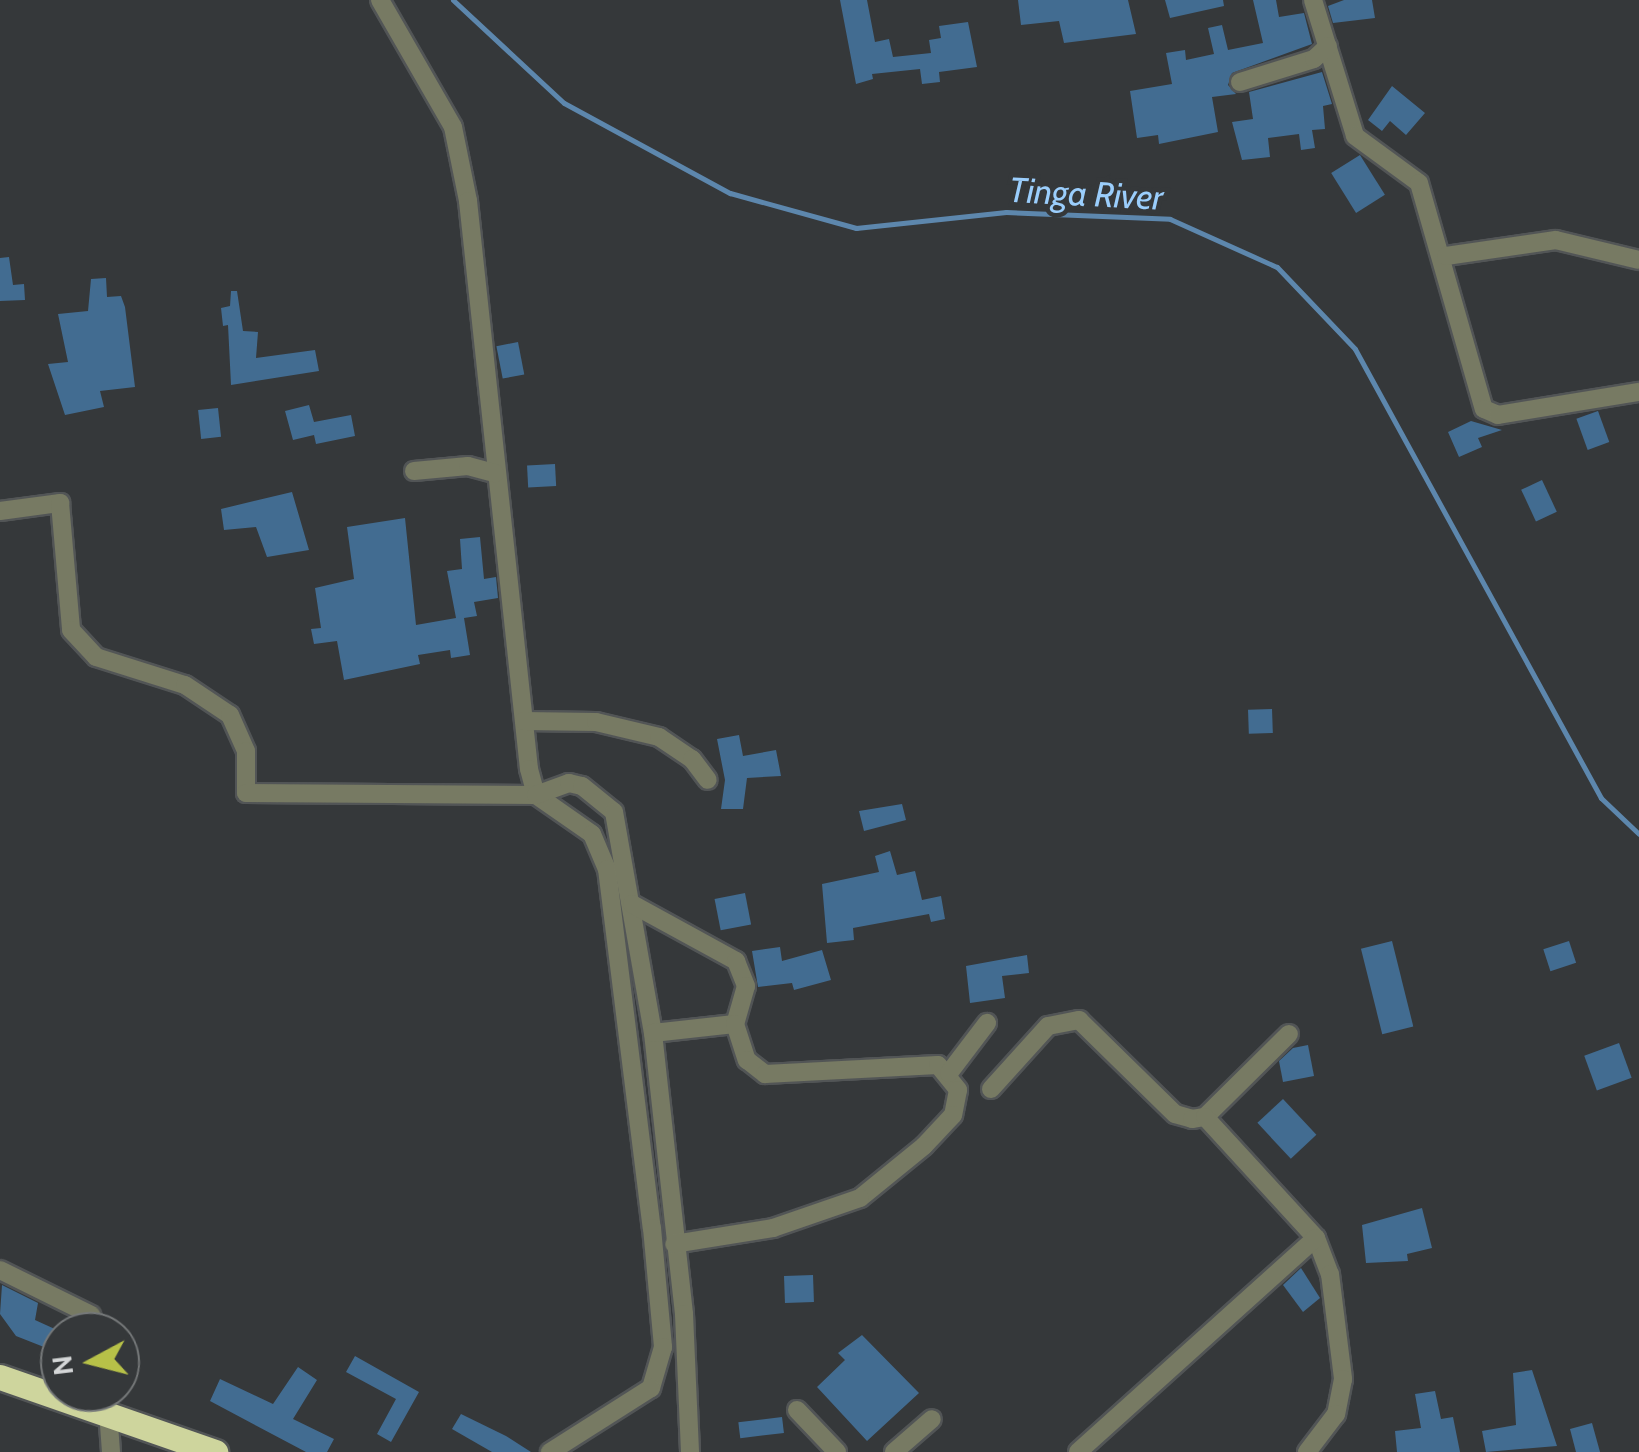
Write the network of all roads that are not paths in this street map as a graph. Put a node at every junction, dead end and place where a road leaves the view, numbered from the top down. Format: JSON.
{"nodes":[{"id":1,"x":380,"y":0,"type":"edge"},
{"id":2,"x":1314,"y":0,"type":"edge"},
{"id":3,"x":1328,"y":46,"type":"junction"},
{"id":4,"x":1240,"y":82,"type":"dead end"},
{"id":5,"x":1446,"y":256,"type":"junction"},
{"id":6,"x":1639,"y":260,"type":"edge"},
{"id":7,"x":1639,"y":392,"type":"edge"},
{"id":8,"x":414,"y":471,"type":"dead end"},
{"id":9,"x":495,"y":473,"type":"junction"},
{"id":10,"x":0,"y":511,"type":"edge"},
{"id":11,"x":524,"y":721,"type":"junction"},
{"id":12,"x":708,"y":780,"type":"dead end"},
{"id":13,"x":536,"y":795,"type":"junction"},
{"id":14,"x":632,"y":904,"type":"junction"},
{"id":15,"x":987,"y":1023,"type":"dead end"},
{"id":16,"x":735,"y":1024,"type":"junction"},
{"id":17,"x":653,"y":1033,"type":"junction"},
{"id":18,"x":1289,"y":1034,"type":"dead end"},
{"id":19,"x":949,"y":1073,"type":"junction"},
{"id":20,"x":991,"y":1089,"type":"dead end"},
{"id":21,"x":1205,"y":1117,"type":"junction"},
{"id":22,"x":1316,"y":1238,"type":"junction"},
{"id":23,"x":674,"y":1244,"type":"junction"},
{"id":24,"x":0,"y":1270,"type":"edge"},
{"id":25,"x":85,"y":1312,"type":"edge"},
{"id":26,"x":0,"y":1377,"type":"edge"},
{"id":27,"x":40,"y":1390,"type":"edge"},
{"id":28,"x":797,"y":1410,"type":"dead end"},
{"id":29,"x":108,"y":1412,"type":"joint"},
{"id":30,"x":932,"y":1419,"type":"dead end"},
{"id":31,"x":110,"y":1452,"type":"edge"},
{"id":32,"x":214,"y":1452,"type":"edge"},
{"id":33,"x":550,"y":1452,"type":"edge"},
{"id":34,"x":690,"y":1452,"type":"edge"},
{"id":35,"x":837,"y":1452,"type":"edge"},
{"id":36,"x":894,"y":1452,"type":"edge"},
{"id":37,"x":1078,"y":1452,"type":"edge"},
{"id":38,"x":1307,"y":1452,"type":"edge"}],
"edges":[{"from":1,"to":9,"type":"street"},
{"from":2,"to":3,"type":"street"},
{"from":3,"to":4,"type":"street"},
{"from":3,"to":5,"type":"street"},
{"from":5,"to":6,"type":"street"},
{"from":5,"to":7,"type":"street"},
{"from":8,"to":9,"type":"street"},
{"from":9,"to":11,"type":"street"},
{"from":10,"to":13,"type":"street"},
{"from":11,"to":12,"type":"street"},
{"from":11,"to":13,"type":"street"},
{"from":13,"to":14,"type":"street"},
{"from":13,"to":33,"type":"street"},
{"from":14,"to":16,"type":"street"},
{"from":14,"to":17,"type":"street"},
{"from":15,"to":19,"type":"street"},
{"from":16,"to":17,"type":"street"},
{"from":16,"to":19,"type":"street"},
{"from":17,"to":23,"type":"street"},
{"from":18,"to":21,"type":"street"},
{"from":19,"to":23,"type":"street"},
{"from":20,"to":21,"type":"street"},
{"from":21,"to":22,"type":"street"},
{"from":22,"to":37,"type":"street"},
{"from":22,"to":38,"type":"street"},
{"from":23,"to":34,"type":"street"},
{"from":24,"to":25,"type":"street"},
{"from":26,"to":27,"type":"highway"},
{"from":28,"to":35,"type":"street"},
{"from":29,"to":31,"type":"street"},
{"from":29,"to":32,"type":"highway"},
{"from":30,"to":36,"type":"street"}]}
